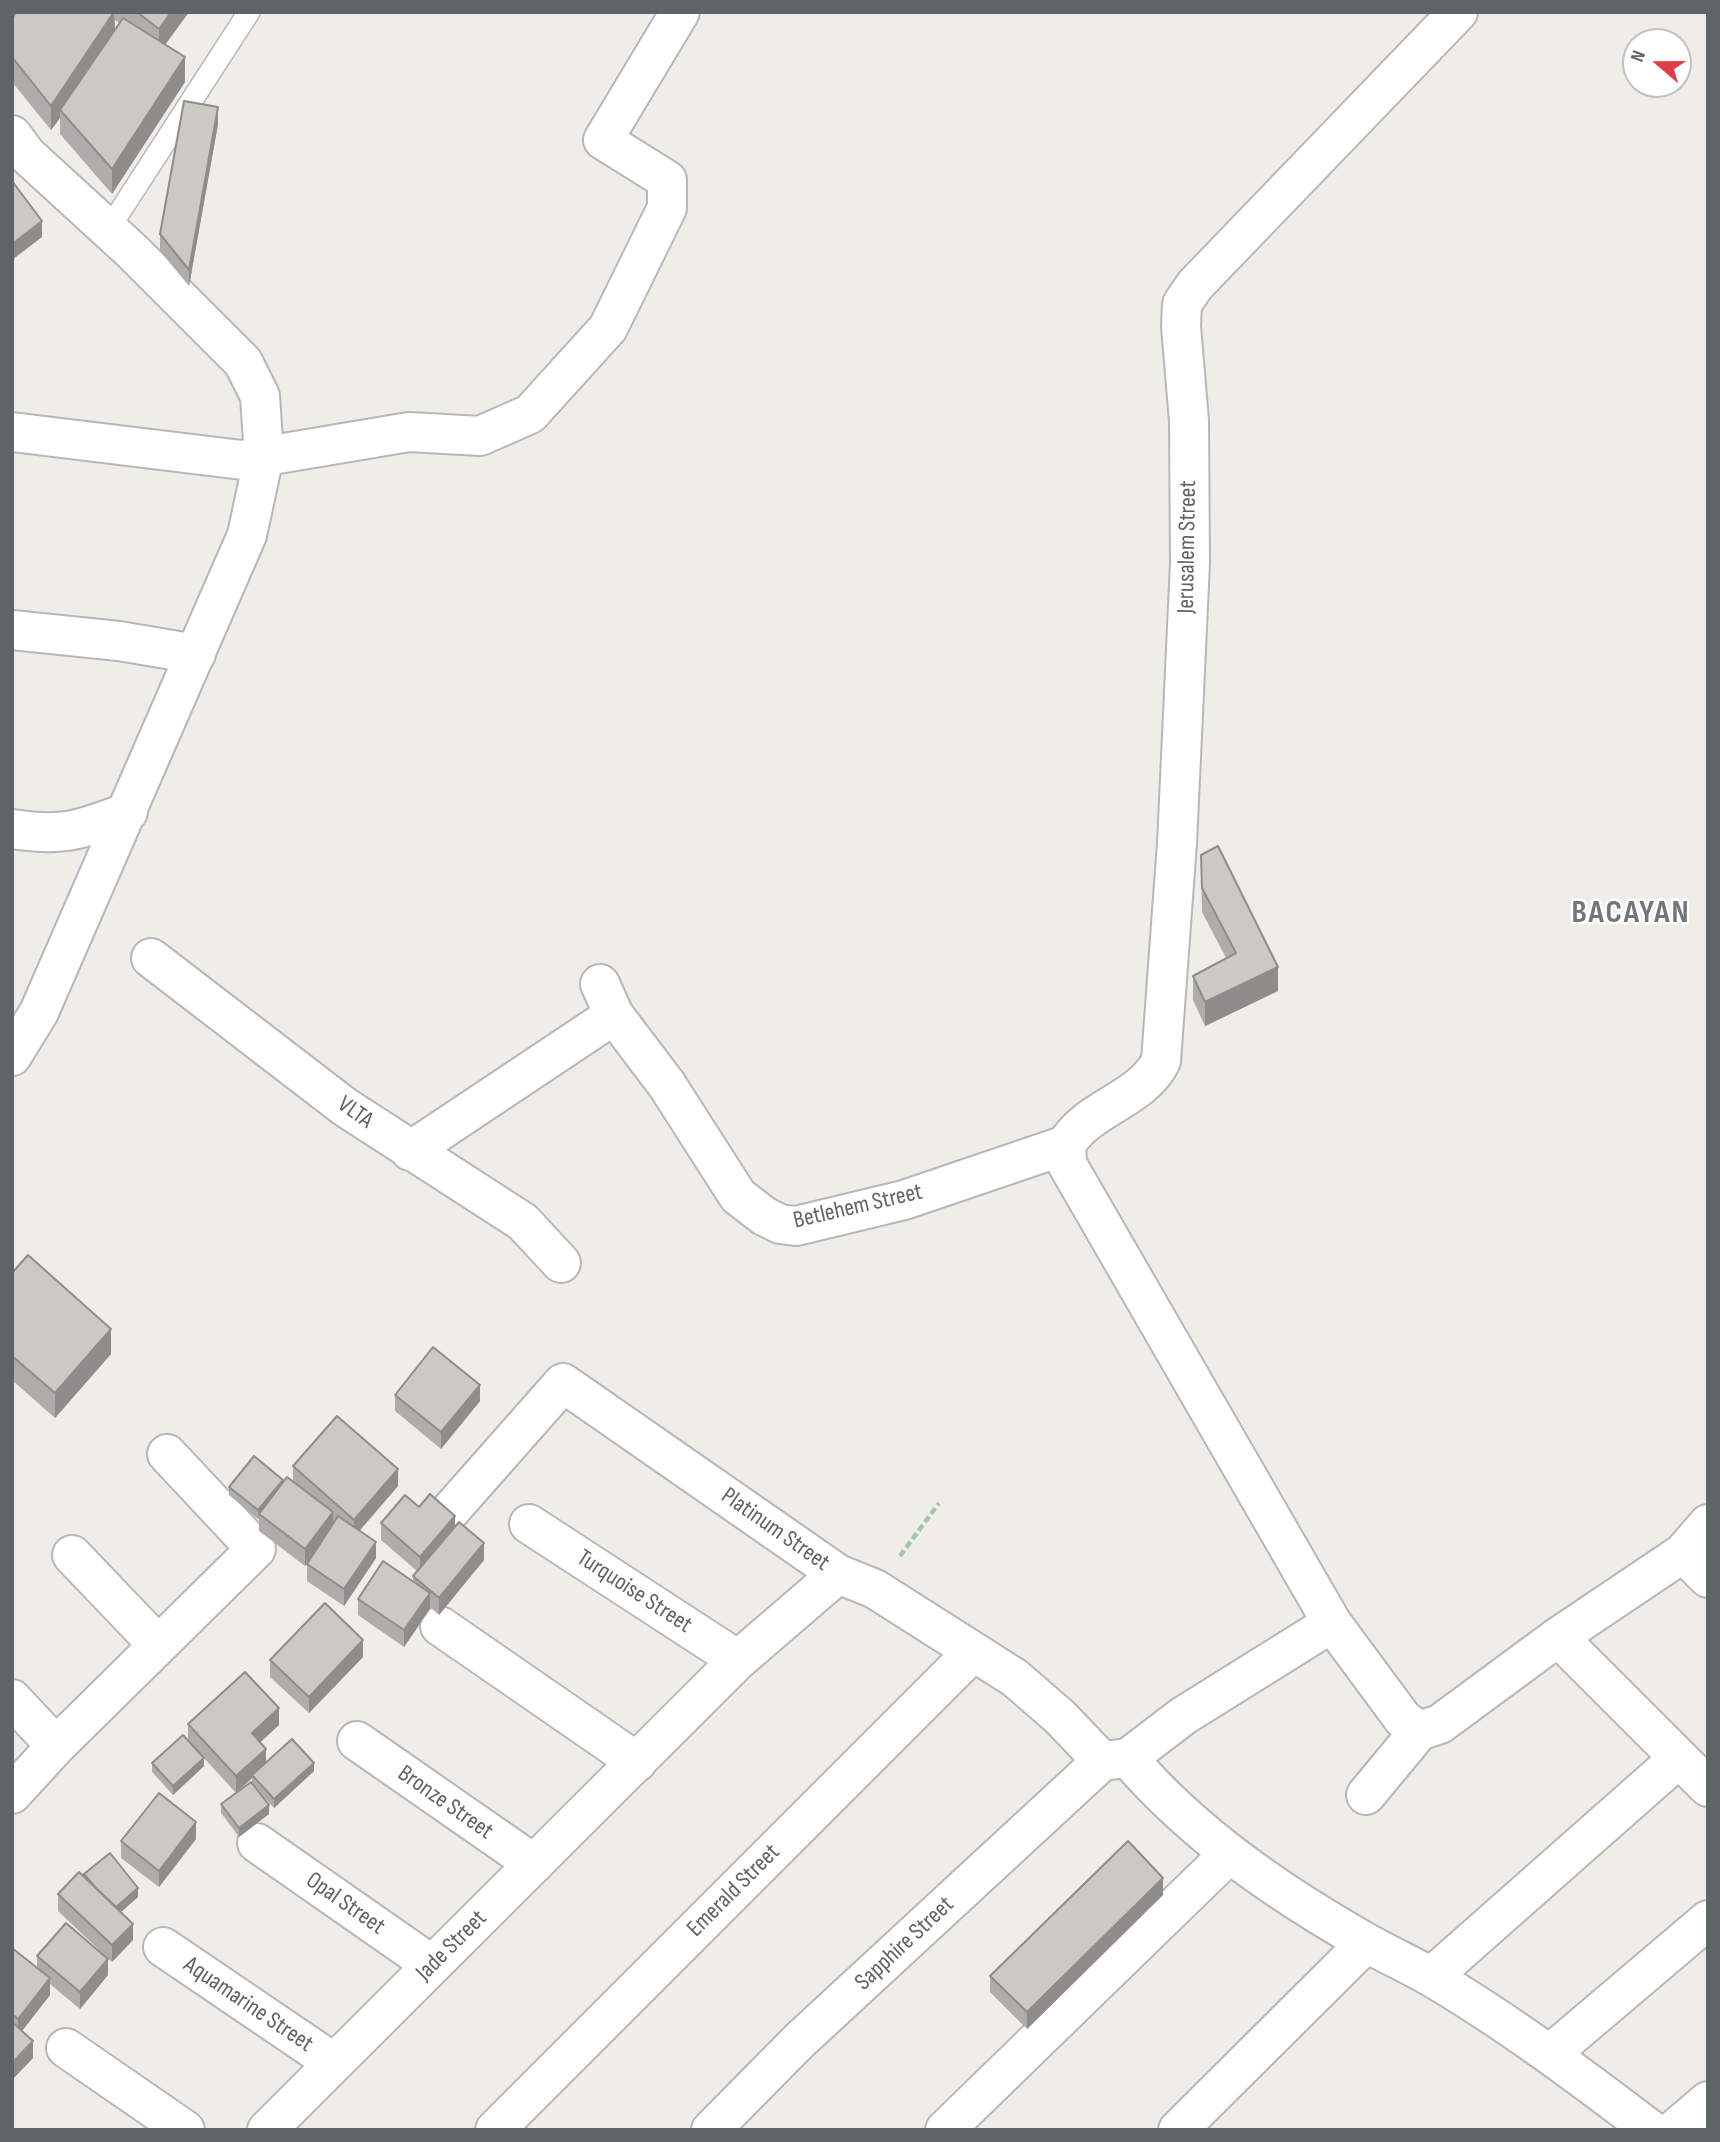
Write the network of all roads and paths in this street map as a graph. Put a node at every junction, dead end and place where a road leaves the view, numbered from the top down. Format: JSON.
{"nodes":[{"id":1,"x":248,"y":12,"type":"edge"},
{"id":2,"x":680,"y":12,"type":"edge"},
{"id":3,"x":1458,"y":12,"type":"edge"},
{"id":4,"x":17,"y":155,"type":"edge"},
{"id":5,"x":108,"y":230,"type":"junction"},
{"id":6,"x":12,"y":432,"type":"edge"},
{"id":7,"x":264,"y":456,"type":"junction"},
{"id":8,"x":12,"y":630,"type":"edge"},
{"id":9,"x":196,"y":654,"type":"junction"},
{"id":10,"x":128,"y":812,"type":"junction"},
{"id":11,"x":12,"y":829,"type":"edge"},
{"id":12,"x":151,"y":958,"type":"dead end"},
{"id":13,"x":12,"y":1056,"type":"edge"},
{"id":14,"x":1066,"y":1145,"type":"junction"},
{"id":15,"x":410,"y":1151,"type":"junction"},
{"id":16,"x":561,"y":1263,"type":"dead end"},
{"id":17,"x":167,"y":1454,"type":"dead end"},
{"id":18,"x":939,"y":1503,"type":"dead end"},
{"id":19,"x":450,"y":1511,"type":"edge"},
{"id":20,"x":529,"y":1524,"type":"dead end"},
{"id":21,"x":1708,"y":1524,"type":"edge"},
{"id":22,"x":72,"y":1555,"type":"dead end"},
{"id":23,"x":1695,"y":1566,"type":"edge"},
{"id":24,"x":838,"y":1574,"type":"junction"},
{"id":25,"x":875,"y":1589,"type":"junction"},
{"id":26,"x":1332,"y":1623,"type":"junction"},
{"id":27,"x":440,"y":1626,"type":"dead end"},
{"id":28,"x":1558,"y":1637,"type":"junction"},
{"id":29,"x":158,"y":1645,"type":"junction"},
{"id":30,"x":973,"y":1652,"type":"junction"},
{"id":31,"x":738,"y":1660,"type":"junction"},
{"id":32,"x":12,"y":1699,"type":"edge"},
{"id":33,"x":1419,"y":1731,"type":"junction"},
{"id":34,"x":356,"y":1741,"type":"dead end"},
{"id":35,"x":56,"y":1746,"type":"junction"},
{"id":36,"x":1679,"y":1758,"type":"junction"},
{"id":37,"x":1115,"y":1760,"type":"junction"},
{"id":38,"x":637,"y":1762,"type":"junction"},
{"id":39,"x":1708,"y":1787,"type":"edge"},
{"id":40,"x":12,"y":1794,"type":"edge"},
{"id":41,"x":1366,"y":1795,"type":"dead end"},
{"id":42,"x":257,"y":1843,"type":"dead end"},
{"id":43,"x":1228,"y":1854,"type":"junction"},
{"id":44,"x":534,"y":1864,"type":"junction"},
{"id":45,"x":1708,"y":1920,"type":"edge"},
{"id":46,"x":1366,"y":1943,"type":"junction"},
{"id":47,"x":163,"y":1947,"type":"dead end"},
{"id":48,"x":432,"y":1965,"type":"junction"},
{"id":49,"x":1432,"y":1977,"type":"junction"},
{"id":50,"x":66,"y":2048,"type":"dead end"},
{"id":51,"x":1550,"y":2054,"type":"junction"},
{"id":52,"x":334,"y":2063,"type":"junction"},
{"id":53,"x":1708,"y":2101,"type":"edge"},
{"id":54,"x":185,"y":2130,"type":"edge"},
{"id":55,"x":267,"y":2130,"type":"edge"},
{"id":56,"x":495,"y":2130,"type":"edge"},
{"id":57,"x":712,"y":2130,"type":"edge"},
{"id":58,"x":945,"y":2130,"type":"edge"},
{"id":59,"x":1178,"y":2130,"type":"edge"},
{"id":60,"x":1651,"y":2130,"type":"edge"},
{"id":61,"x":1674,"y":2130,"type":"edge"}],
"edges":[{"from":1,"to":5,"type":"lane"},
{"from":2,"to":7,"type":"street"},
{"from":3,"to":14,"type":"street","name":"Jerusalem Street"},
{"from":4,"to":5,"type":"street"},
{"from":5,"to":7,"type":"street"},
{"from":6,"to":7,"type":"street"},
{"from":7,"to":9,"type":"street"},
{"from":8,"to":9,"type":"street"},
{"from":9,"to":10,"type":"street"},
{"from":10,"to":11,"type":"street"},
{"from":10,"to":13,"type":"street"},
{"from":12,"to":15,"type":"street","name":"VLTA"},
{"from":14,"to":15,"type":"street","name":"Betlehem Street"},
{"from":14,"to":26,"type":"street"},
{"from":15,"to":16,"type":"street","name":"VLTA"},
{"from":17,"to":29,"type":"street"},
{"from":18,"to":25,"type":"path"},
{"from":19,"to":24,"type":"street","name":"Platinum Street"},
{"from":20,"to":31,"type":"street","name":"Turquoise Street"},
{"from":21,"to":23,"type":"street"},
{"from":22,"to":29,"type":"street"},
{"from":23,"to":28,"type":"street"},
{"from":24,"to":25,"type":"street","name":"Platinum Street"},
{"from":24,"to":31,"type":"street","name":"Jade Street"},
{"from":25,"to":30,"type":"street","name":"Platinum Street"},
{"from":26,"to":33,"type":"street"},
{"from":26,"to":37,"type":"street","name":"Sapphire Street"},
{"from":27,"to":38,"type":"street"},
{"from":28,"to":33,"type":"street"},
{"from":28,"to":36,"type":"street"},
{"from":29,"to":35,"type":"street"},
{"from":30,"to":37,"type":"street","name":"Platinum Street"},
{"from":30,"to":56,"type":"street","name":"Emerald Street"},
{"from":31,"to":38,"type":"street","name":"Jade Street"},
{"from":32,"to":35,"type":"street"},
{"from":33,"to":41,"type":"street"},
{"from":34,"to":44,"type":"street","name":"Bronze Street"},
{"from":35,"to":40,"type":"street"},
{"from":36,"to":39,"type":"street"},
{"from":36,"to":49,"type":"street"},
{"from":37,"to":43,"type":"street","name":"Platinum Street"},
{"from":37,"to":57,"type":"street","name":"Sapphire Street"},
{"from":38,"to":44,"type":"street","name":"Jade Street"},
{"from":42,"to":48,"type":"street","name":"Opal Street"},
{"from":43,"to":46,"type":"street","name":"Platinum Street"},
{"from":43,"to":58,"type":"street"},
{"from":44,"to":48,"type":"street","name":"Jade Street"},
{"from":45,"to":51,"type":"street"},
{"from":46,"to":49,"type":"street","name":"Platinum Street"},
{"from":46,"to":59,"type":"street"},
{"from":47,"to":52,"type":"street","name":"Aquamarine Street"},
{"from":48,"to":52,"type":"street","name":"Jade Street"},
{"from":49,"to":51,"type":"street","name":"Platinum Street"},
{"from":50,"to":54,"type":"street"},
{"from":51,"to":60,"type":"street","name":"Platinum Street"},
{"from":52,"to":55,"type":"street","name":"Jade Street"},
{"from":53,"to":61,"type":"street"}]}
